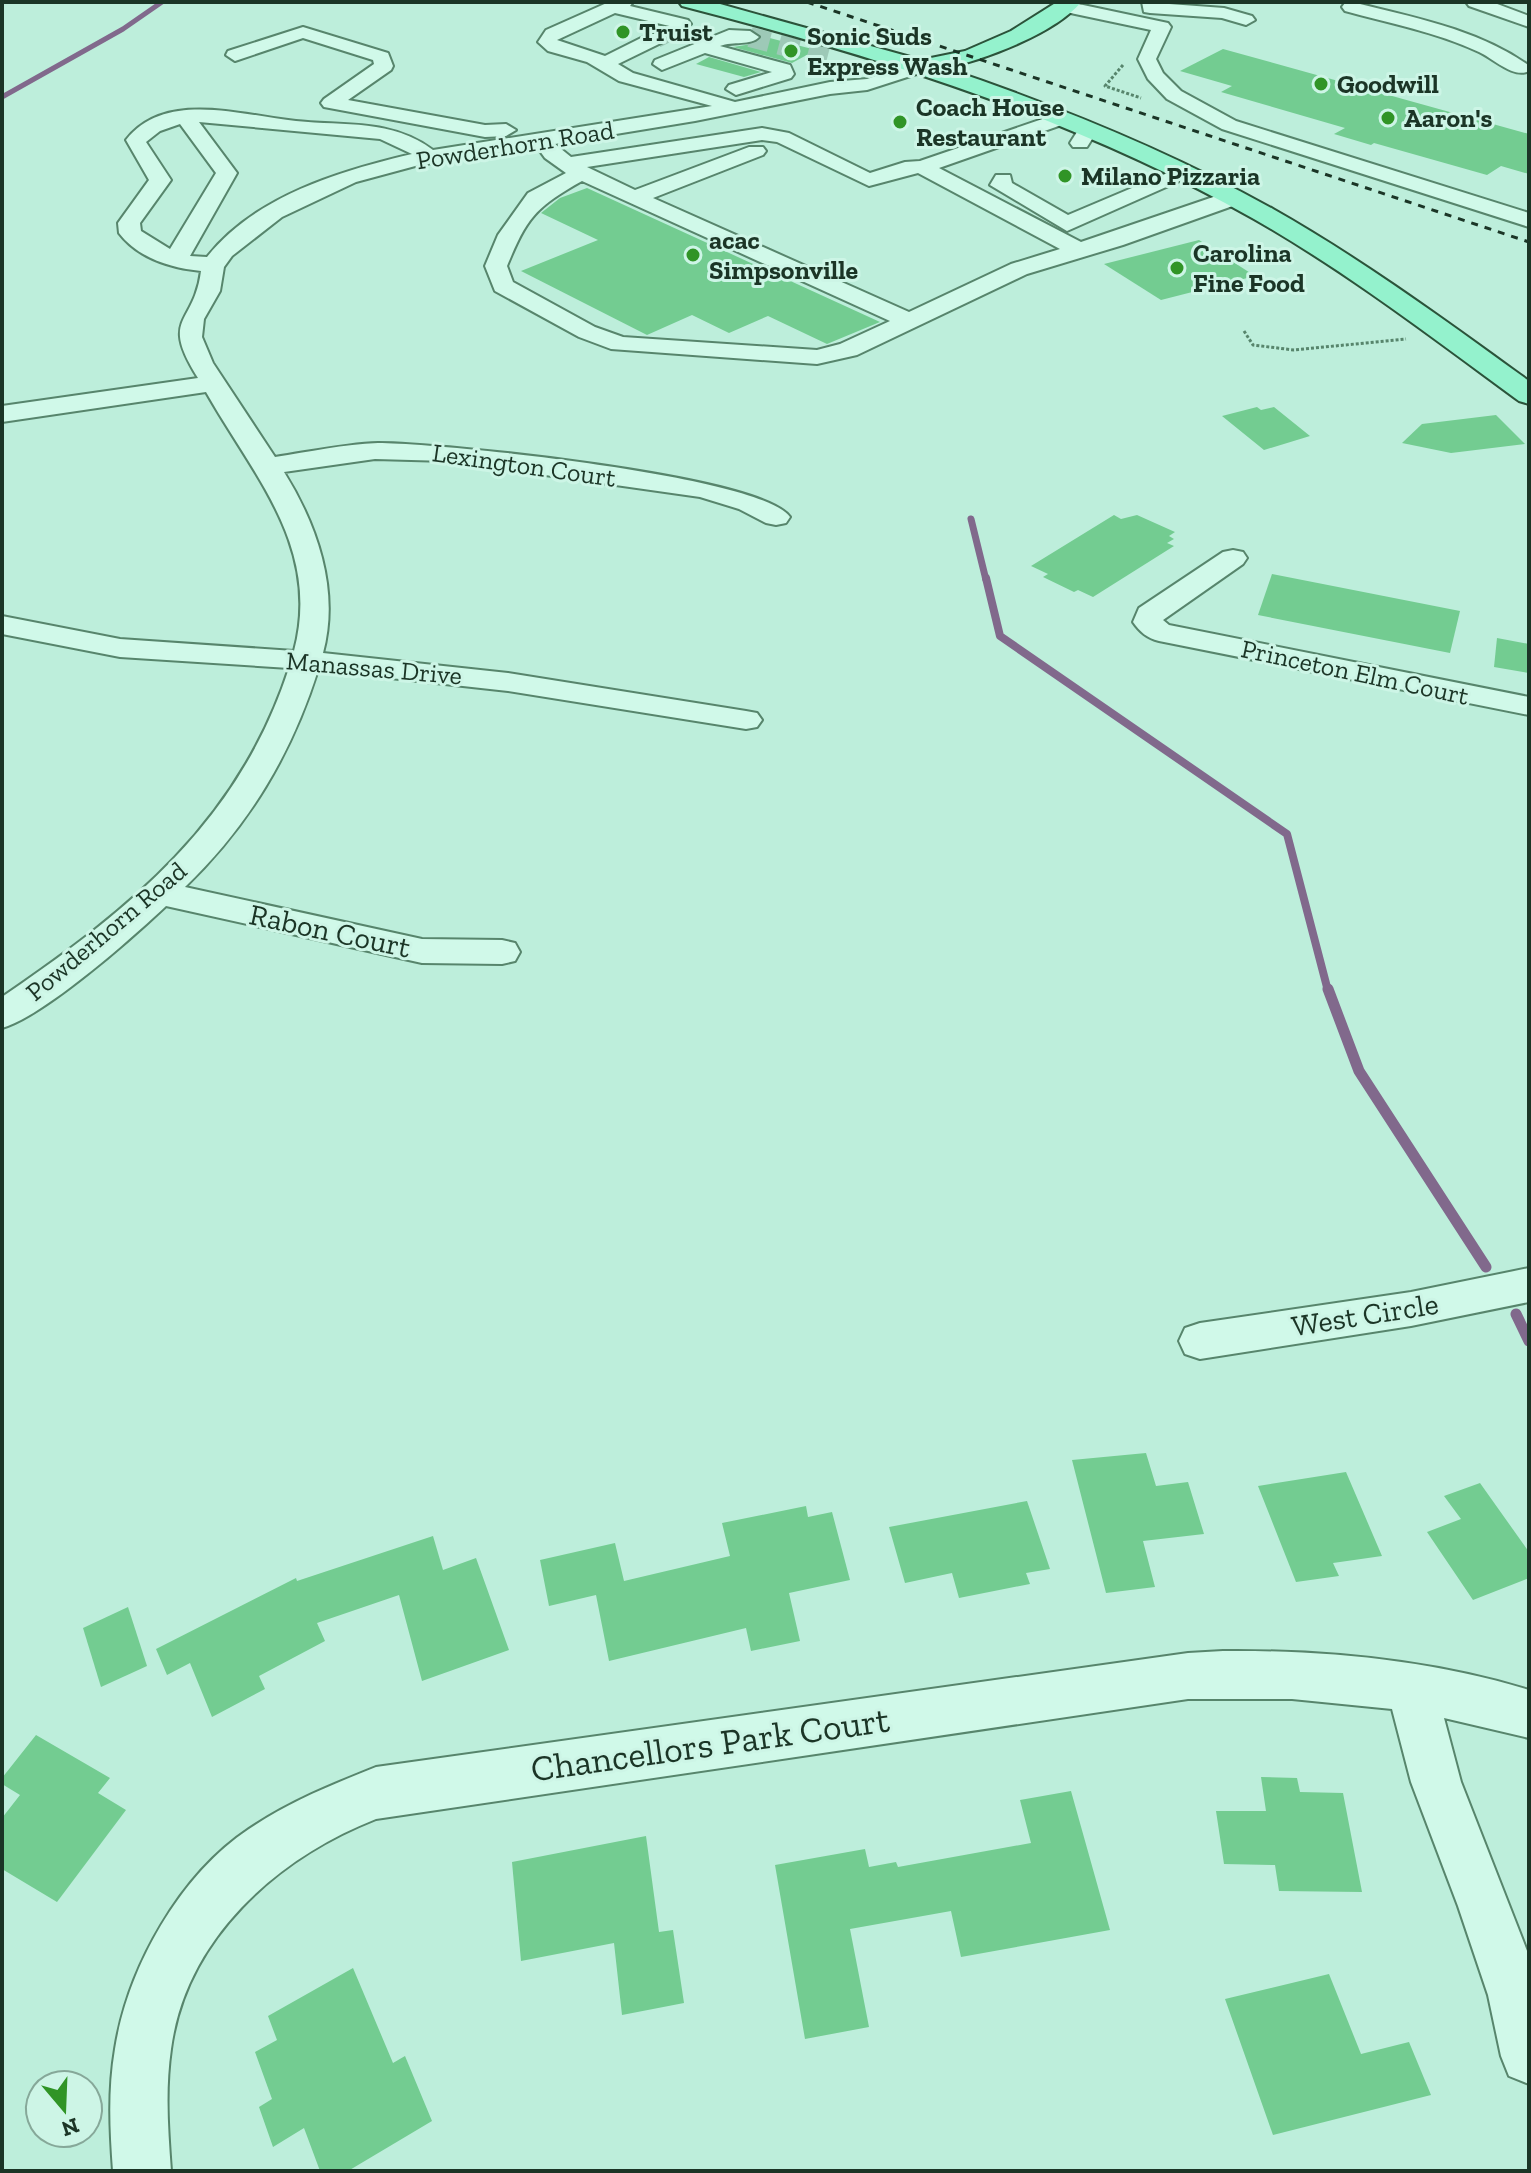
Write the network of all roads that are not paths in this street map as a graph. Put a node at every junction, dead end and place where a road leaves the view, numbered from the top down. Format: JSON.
{"nodes":[{"id":1,"x":689,"y":2,"type":"tunnel mouth"},
{"id":2,"x":1151,"y":2,"type":"edge"},
{"id":3,"x":1386,"y":2,"type":"edge"},
{"id":4,"x":1475,"y":2,"type":"edge"},
{"id":5,"x":1062,"y":4,"type":"edge"},
{"id":6,"x":1355,"y":4,"type":"edge"},
{"id":7,"x":618,"y":5,"type":"edge"},
{"id":8,"x":1225,"y":8,"type":"edge"},
{"id":9,"x":1529,"y":8,"type":"edge"},
{"id":10,"x":715,"y":9,"type":"junction"},
{"id":11,"x":1442,"y":12,"type":"dead end"},
{"id":12,"x":1505,"y":13,"type":"junction"},
{"id":13,"x":1330,"y":19,"type":"dead end"},
{"id":14,"x":1246,"y":20,"type":"dead end"},
{"id":15,"x":1529,"y":22,"type":"edge"},
{"id":16,"x":1405,"y":23,"type":"junction"},
{"id":17,"x":753,"y":28,"type":"junction"},
{"id":18,"x":669,"y":31,"type":"junction"},
{"id":19,"x":707,"y":45,"type":"junction"},
{"id":20,"x":235,"y":55,"type":"dead end"},
{"id":21,"x":834,"y":59,"type":"dead end"},
{"id":22,"x":604,"y":64,"type":"junction"},
{"id":23,"x":662,"y":64,"type":"junction"},
{"id":24,"x":922,"y":66,"type":"junction"},
{"id":25,"x":692,"y":69,"type":"dead end"},
{"id":26,"x":1521,"y":69,"type":"dead end"},
{"id":27,"x":728,"y":102,"type":"junction"},
{"id":28,"x":1063,"y":118,"type":"junction"},
{"id":29,"x":187,"y":119,"type":"junction"},
{"id":30,"x":787,"y":139,"type":"junction"},
{"id":31,"x":554,"y":155,"type":"junction"},
{"id":32,"x":429,"y":157,"type":"junction"},
{"id":33,"x":922,"y":167,"type":"junction"},
{"id":34,"x":1184,"y":172,"type":"junction"},
{"id":35,"x":1003,"y":179,"type":"dead end"},
{"id":36,"x":635,"y":197,"type":"junction"},
{"id":37,"x":1233,"y":198,"type":"junction"},
{"id":38,"x":330,"y":208,"type":"dead end"},
{"id":39,"x":1529,"y":220,"type":"edge"},
{"id":40,"x":1079,"y":250,"type":"junction"},
{"id":41,"x":174,"y":261,"type":"junction"},
{"id":42,"x":219,"y":274,"type":"junction"},
{"id":43,"x":909,"y":321,"type":"junction"},
{"id":44,"x":213,"y":383,"type":"junction"},
{"id":45,"x":1529,"y":395,"type":"edge"},
{"id":46,"x":2,"y":414,"type":"edge"},
{"id":47,"x":267,"y":466,"type":"junction"},
{"id":48,"x":776,"y":517,"type":"dead end"},
{"id":49,"x":1233,"y":558,"type":"dead end"},
{"id":50,"x":2,"y":625,"type":"edge"},
{"id":51,"x":306,"y":661,"type":"junction"},
{"id":52,"x":1529,"y":706,"type":"edge"},
{"id":53,"x":746,"y":720,"type":"dead end"},
{"id":54,"x":160,"y":893,"type":"junction"},
{"id":55,"x":502,"y":952,"type":"dead end"},
{"id":56,"x":8,"y":1007,"type":"edge"},
{"id":57,"x":1529,"y":1285,"type":"edge"},
{"id":58,"x":1200,"y":1341,"type":"dead end"},
{"id":59,"x":1411,"y":1687,"type":"junction"},
{"id":60,"x":1529,"y":1714,"type":"edge"},
{"id":61,"x":1529,"y":2056,"type":"edge"},
{"id":62,"x":142,"y":2171,"type":"edge"}],
"edges":[{"from":1,"to":10,"type":"main road"},
{"from":2,"to":8,"type":"street"},
{"from":3,"to":11,"type":"street"},
{"from":3,"to":16,"type":"street"},
{"from":4,"to":12,"type":"street"},
{"from":5,"to":24,"type":"main road"},
{"from":5,"to":39,"type":"street"},
{"from":6,"to":13,"type":"street"},
{"from":6,"to":16,"type":"street"},
{"from":7,"to":18,"type":"street"},
{"from":7,"to":22,"type":"street"},
{"from":8,"to":14,"type":"street"},
{"from":9,"to":12,"type":"street"},
{"from":10,"to":17,"type":"main road"},
{"from":10,"to":18,"type":"street"},
{"from":12,"to":15,"type":"street"},
{"from":16,"to":26,"type":"street"},
{"from":17,"to":19,"type":"street"},
{"from":17,"to":24,"type":"main road"},
{"from":18,"to":22,"type":"street"},
{"from":19,"to":23,"type":"street"},
{"from":19,"to":27,"type":"street"},
{"from":20,"to":31,"type":"street"},
{"from":21,"to":27,"type":"street"},
{"from":22,"to":27,"type":"street"},
{"from":23,"to":25,"type":"street"},
{"from":23,"to":27,"type":"street"},
{"from":24,"to":27,"type":"street","name":"Powderhorn Road"},
{"from":24,"to":28,"type":"main road"},
{"from":27,"to":31,"type":"street","name":"Powderhorn Road"},
{"from":28,"to":33,"type":"street"},
{"from":28,"to":34,"type":"main road"},
{"from":29,"to":32,"type":"street"},
{"from":29,"to":41,"type":"street"},
{"from":29,"to":41,"type":"street"},
{"from":30,"to":31,"type":"street"},
{"from":30,"to":33,"type":"street"},
{"from":30,"to":36,"type":"street"},
{"from":31,"to":32,"type":"street","name":"Powderhorn Road"},
{"from":31,"to":36,"type":"street"},
{"from":31,"to":38,"type":"street","name":"Powderhorn Road"},
{"from":31,"to":43,"type":"street"},
{"from":32,"to":42,"type":"street","name":"Powderhorn Road"},
{"from":33,"to":40,"type":"street"},
{"from":34,"to":35,"type":"street"},
{"from":34,"to":37,"type":"main road"},
{"from":36,"to":43,"type":"street"},
{"from":37,"to":40,"type":"street"},
{"from":37,"to":45,"type":"main road"},
{"from":40,"to":43,"type":"street"},
{"from":41,"to":42,"type":"street"},
{"from":42,"to":44,"type":"street","name":"Powderhorn Road"},
{"from":44,"to":46,"type":"street"},
{"from":44,"to":47,"type":"street","name":"Powderhorn Road"},
{"from":47,"to":48,"type":"street","name":"Lexington Court"},
{"from":47,"to":51,"type":"street","name":"Powderhorn Road"},
{"from":49,"to":52,"type":"street","name":"Princeton Elm Court"},
{"from":50,"to":51,"type":"street","name":"Manassas Drive"},
{"from":51,"to":53,"type":"street","name":"Manassas Drive"},
{"from":51,"to":54,"type":"street","name":"Powderhorn Road"},
{"from":54,"to":55,"type":"street","name":"Rabon Court"},
{"from":54,"to":56,"type":"street","name":"Powderhorn Road"},
{"from":57,"to":58,"type":"street","name":"West Circle"},
{"from":59,"to":60,"type":"street","name":"Chancellors Park Court"},
{"from":59,"to":61,"type":"street"},
{"from":59,"to":62,"type":"street","name":"Chancellors Park Court"}]}
